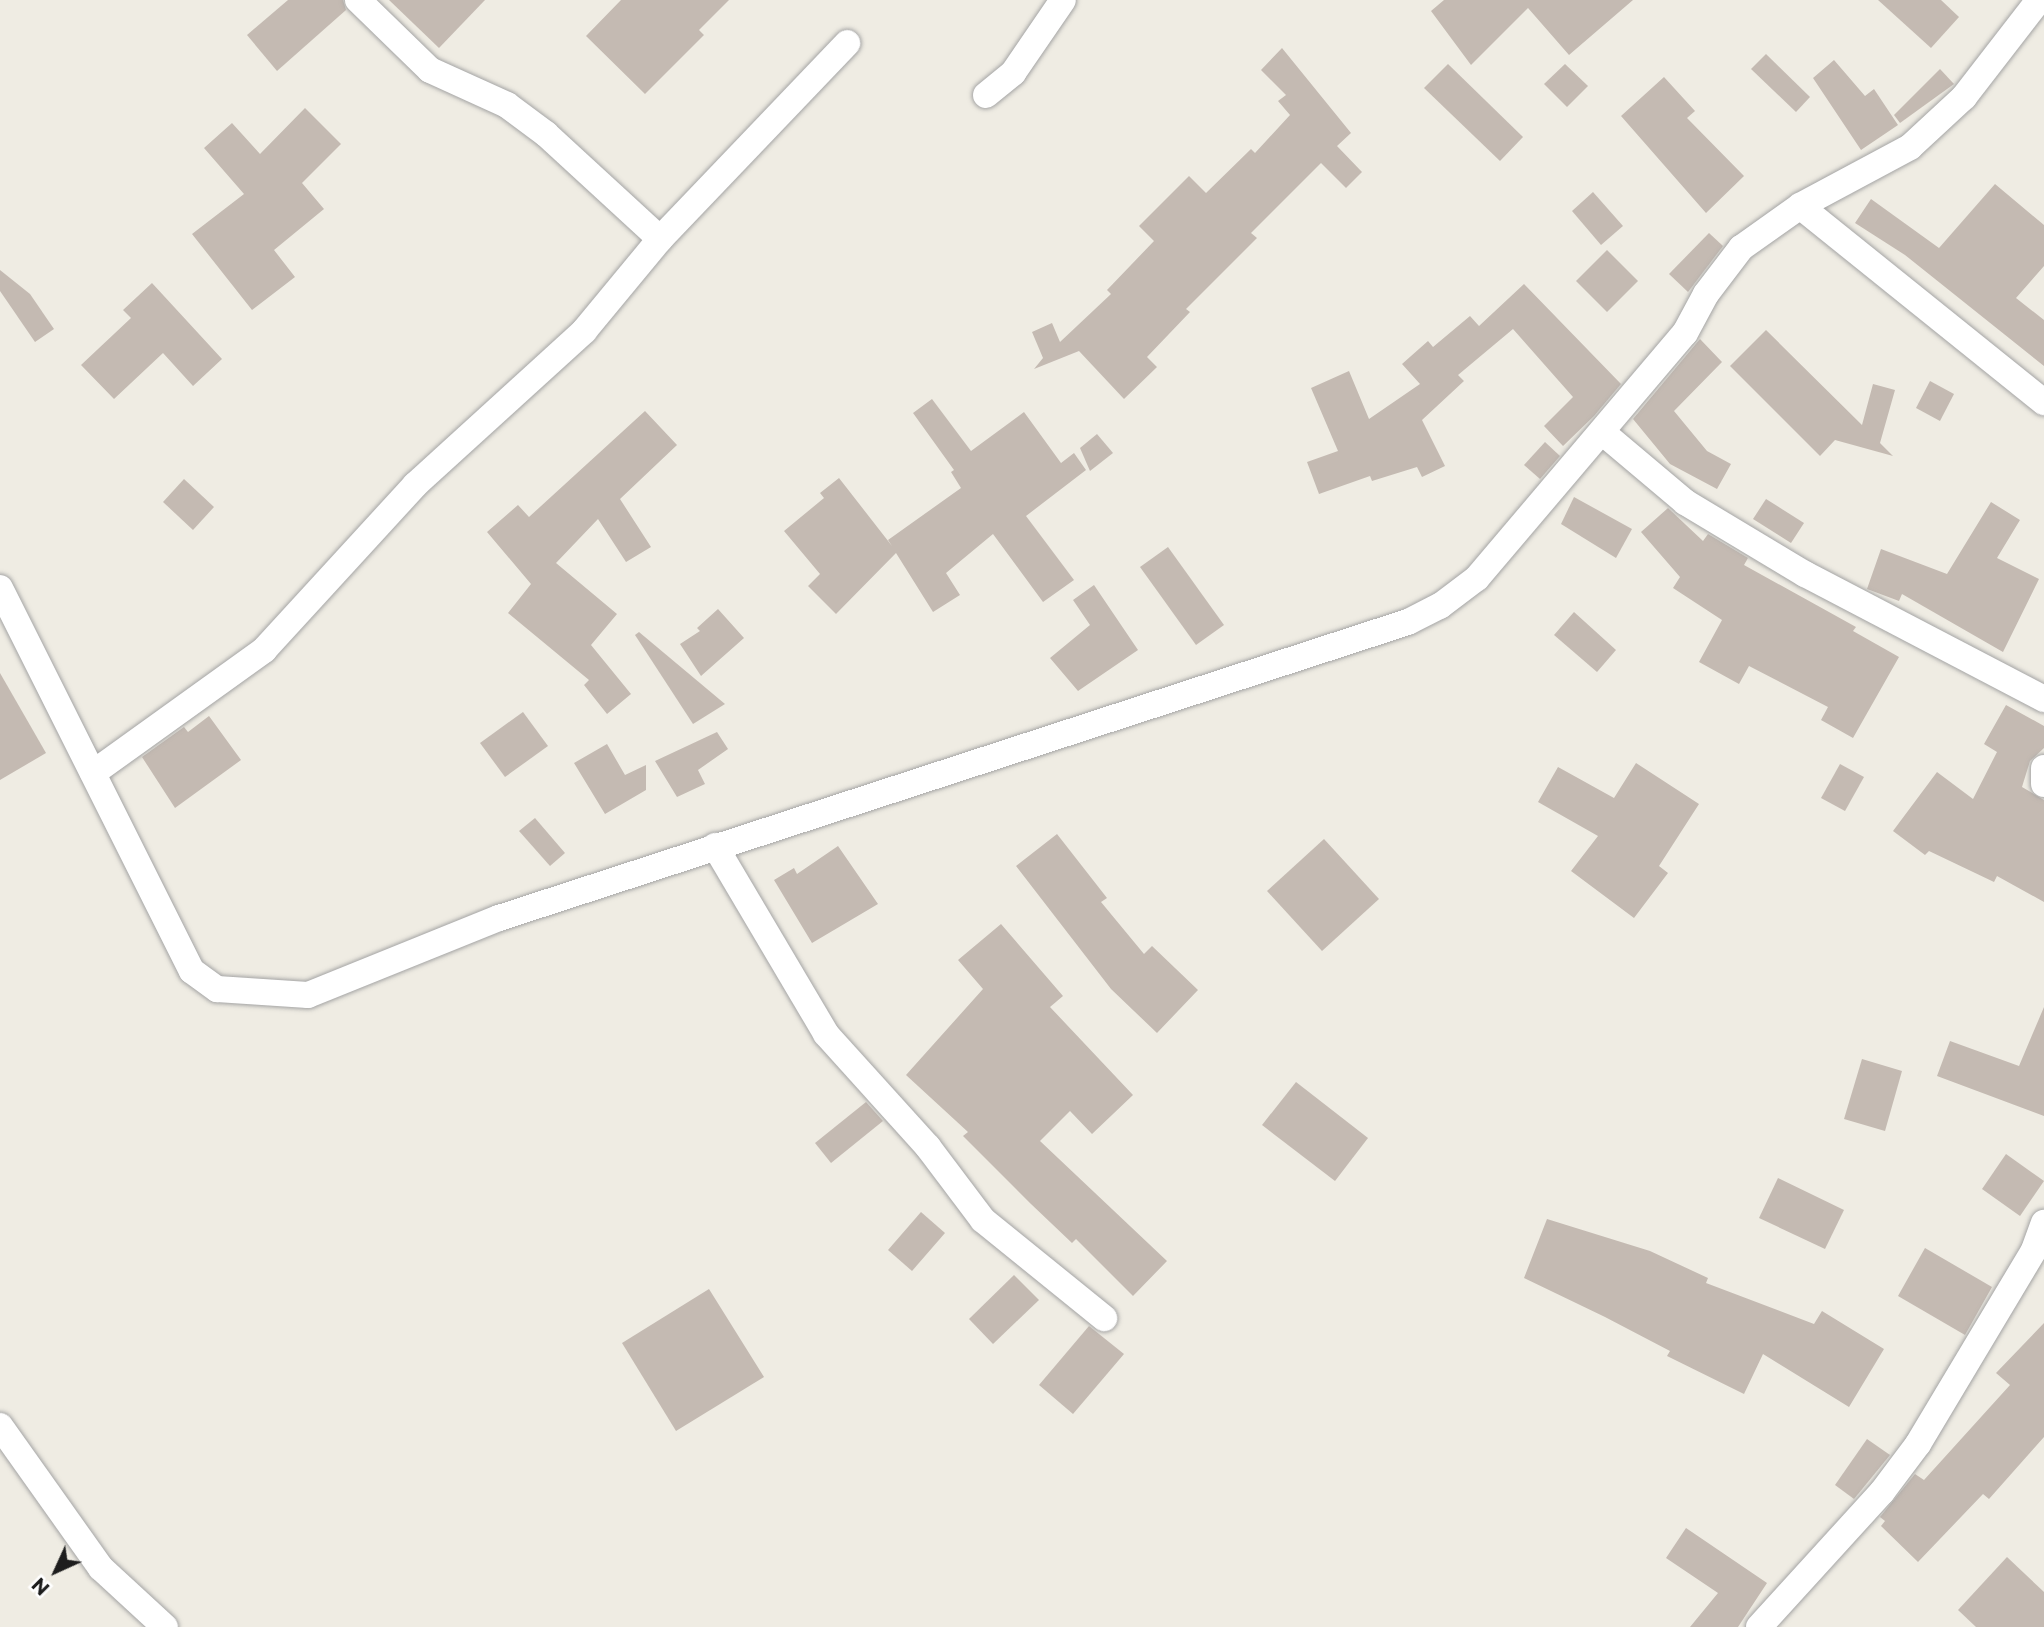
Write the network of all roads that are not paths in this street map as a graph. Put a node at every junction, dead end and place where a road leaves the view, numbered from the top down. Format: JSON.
{"nodes":[{"id":1,"x":358,"y":0,"type":"edge"},
{"id":2,"x":1063,"y":0,"type":"edge"},
{"id":3,"x":2039,"y":0,"type":"edge"},
{"id":4,"x":847,"y":43,"type":"dead end"},
{"id":5,"x":986,"y":95,"type":"dead end"},
{"id":6,"x":1800,"y":206,"type":"junction"},
{"id":7,"x":660,"y":239,"type":"junction"},
{"id":8,"x":2044,"y":402,"type":"edge"},
{"id":9,"x":1602,"y":432,"type":"junction"},
{"id":10,"x":0,"y":588,"type":"edge"},
{"id":11,"x":2044,"y":699,"type":"edge"},
{"id":12,"x":2044,"y":768,"type":"edge"},
{"id":13,"x":93,"y":773,"type":"junction"},
{"id":14,"x":2044,"y":784,"type":"edge"},
{"id":15,"x":715,"y":846,"type":"junction"},
{"id":16,"x":2044,"y":1223,"type":"edge"},
{"id":17,"x":1104,"y":1318,"type":"dead end"},
{"id":18,"x":0,"y":1426,"type":"edge"},
{"id":19,"x":165,"y":1627,"type":"edge"},
{"id":20,"x":1759,"y":1627,"type":"edge"}],
"edges":[{"from":1,"to":7,"type":"street"},
{"from":2,"to":5,"type":"street"},
{"from":3,"to":6,"type":"street"},
{"from":4,"to":7,"type":"street"},
{"from":6,"to":8,"type":"street"},
{"from":6,"to":9,"type":"street"},
{"from":7,"to":13,"type":"street"},
{"from":9,"to":11,"type":"street"},
{"from":9,"to":15,"type":"street"},
{"from":10,"to":13,"type":"street"},
{"from":12,"to":14,"type":"street"},
{"from":13,"to":15,"type":"street"},
{"from":15,"to":17,"type":"street"},
{"from":16,"to":20,"type":"street"},
{"from":18,"to":19,"type":"street"}]}
